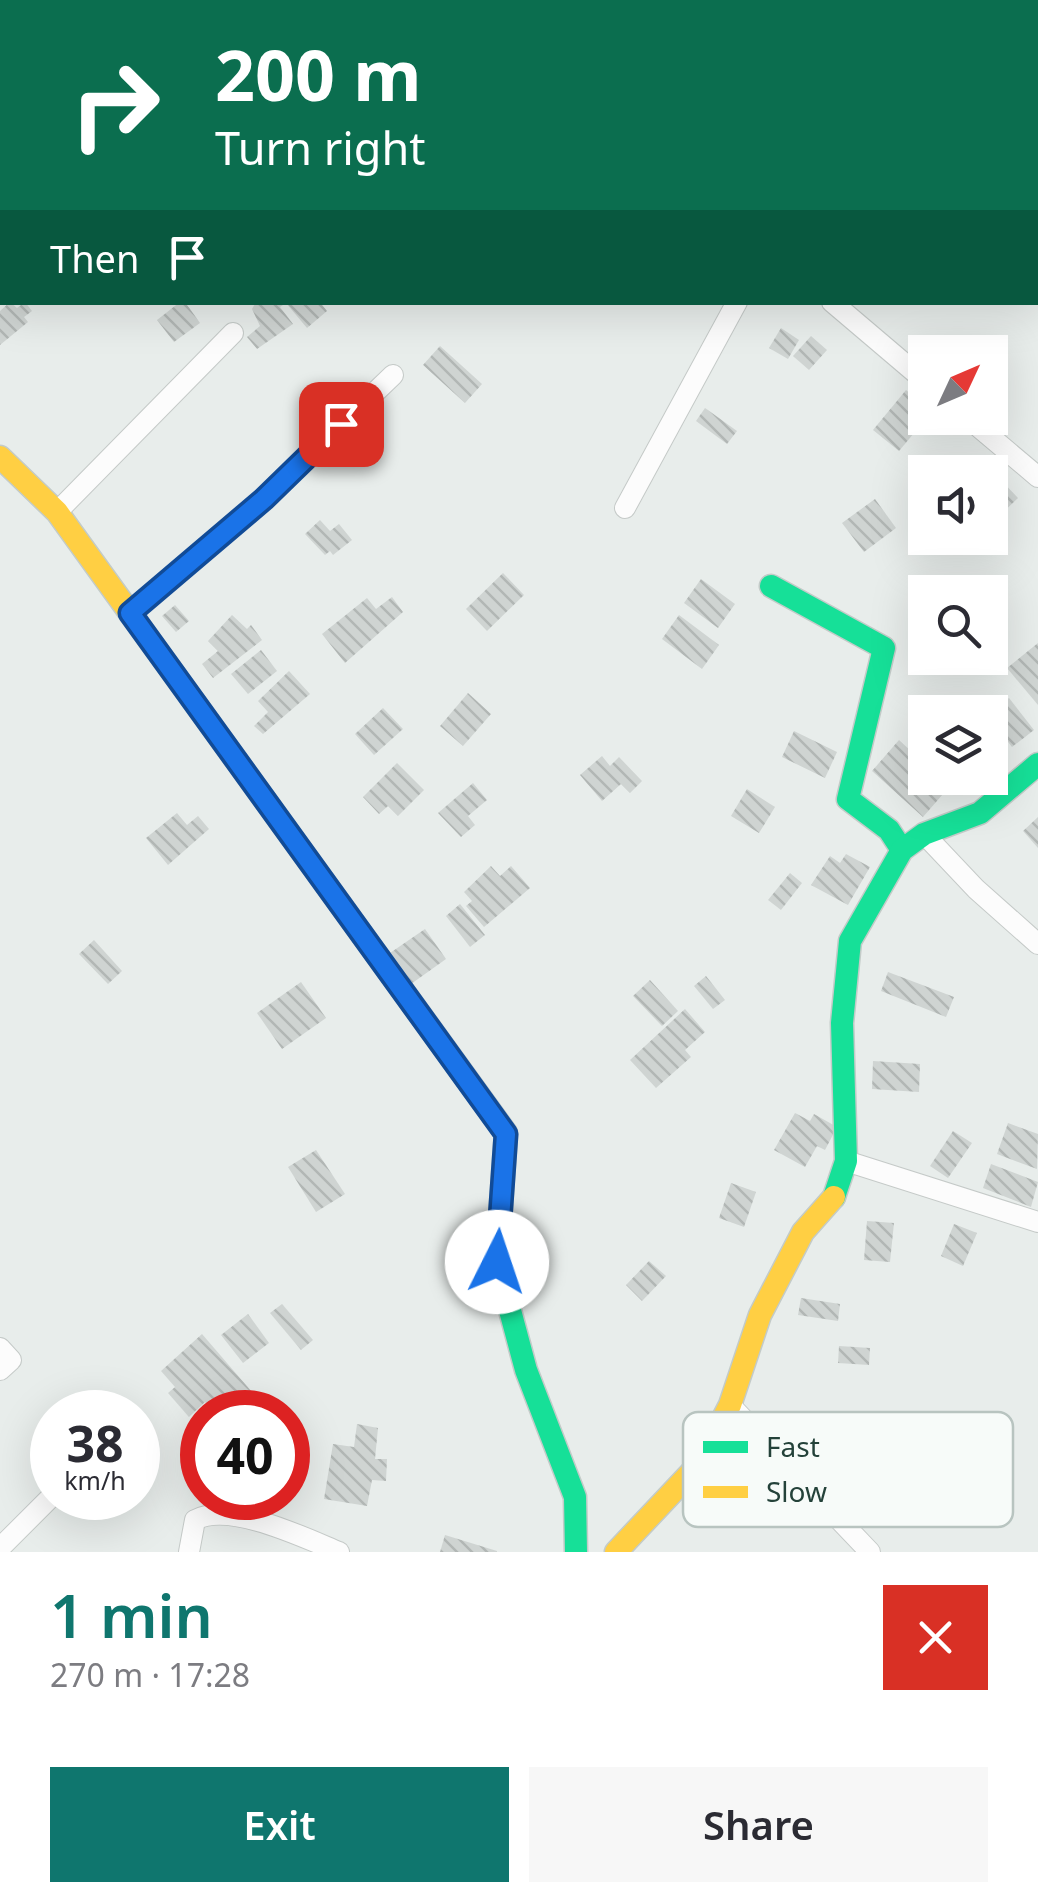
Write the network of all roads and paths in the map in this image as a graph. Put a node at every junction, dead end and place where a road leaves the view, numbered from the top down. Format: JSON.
{"nodes":[{"id":1,"x":735,"y":305,"type":"edge"},
{"id":2,"x":836,"y":305,"type":"edge"},
{"id":3,"x":232,"y":333,"type":"dead end"},
{"id":4,"x":908,"y":367,"type":"edge"},
{"id":5,"x":393,"y":375,"type":"dead end"},
{"id":6,"x":988,"y":435,"type":"edge"},
{"id":7,"x":0,"y":457,"type":"edge"},
{"id":8,"x":1038,"y":477,"type":"edge"},
{"id":9,"x":625,"y":508,"type":"dead end"},
{"id":10,"x":58,"y":512,"type":"junction"},
{"id":11,"x":771,"y":586,"type":"dead end"},
{"id":12,"x":130,"y":613,"type":"junction"},
{"id":13,"x":1038,"y":764,"type":"edge"},
{"id":14,"x":924,"y":834,"type":"junction"},
{"id":15,"x":902,"y":850,"type":"junction"},
{"id":16,"x":1038,"y":944,"type":"edge"},
{"id":17,"x":846,"y":1160,"type":"junction"},
{"id":18,"x":1038,"y":1222,"type":"edge"},
{"id":19,"x":0,"y":1348,"type":"edge"},
{"id":20,"x":0,"y":1370,"type":"edge"},
{"id":21,"x":730,"y":1405,"type":"junction"},
{"id":22,"x":726,"y":1412,"type":"edge"},
{"id":23,"x":737,"y":1412,"type":"edge"},
{"id":24,"x":683,"y":1481,"type":"edge"},
{"id":25,"x":30,"y":1518,"type":"edge"},
{"id":26,"x":846,"y":1527,"type":"edge"},
{"id":27,"x":0,"y":1548,"type":"edge"},
{"id":28,"x":189,"y":1552,"type":"edge"},
{"id":29,"x":339,"y":1552,"type":"edge"},
{"id":30,"x":576,"y":1552,"type":"edge"},
{"id":31,"x":616,"y":1552,"type":"edge"},
{"id":32,"x":870,"y":1552,"type":"edge"}],
"edges":[{"from":1,"to":9,"type":"street"},
{"from":2,"to":4,"type":"street"},
{"from":3,"to":10,"type":"street"},
{"from":5,"to":12,"type":"street"},
{"from":6,"to":8,"type":"street"},
{"from":7,"to":10,"type":"street"},
{"from":10,"to":12,"type":"street"},
{"from":11,"to":15,"type":"street"},
{"from":12,"to":30,"type":"street"},
{"from":13,"to":14,"type":"street"},
{"from":14,"to":15,"type":"street"},
{"from":14,"to":16,"type":"street"},
{"from":15,"to":17,"type":"street"},
{"from":17,"to":18,"type":"street"},
{"from":17,"to":21,"type":"street"},
{"from":19,"to":20,"type":"street"},
{"from":21,"to":22,"type":"street"},
{"from":21,"to":23,"type":"street"},
{"from":24,"to":31,"type":"street"},
{"from":25,"to":27,"type":"street"},
{"from":26,"to":32,"type":"street"},
{"from":28,"to":29,"type":"street"}]}
